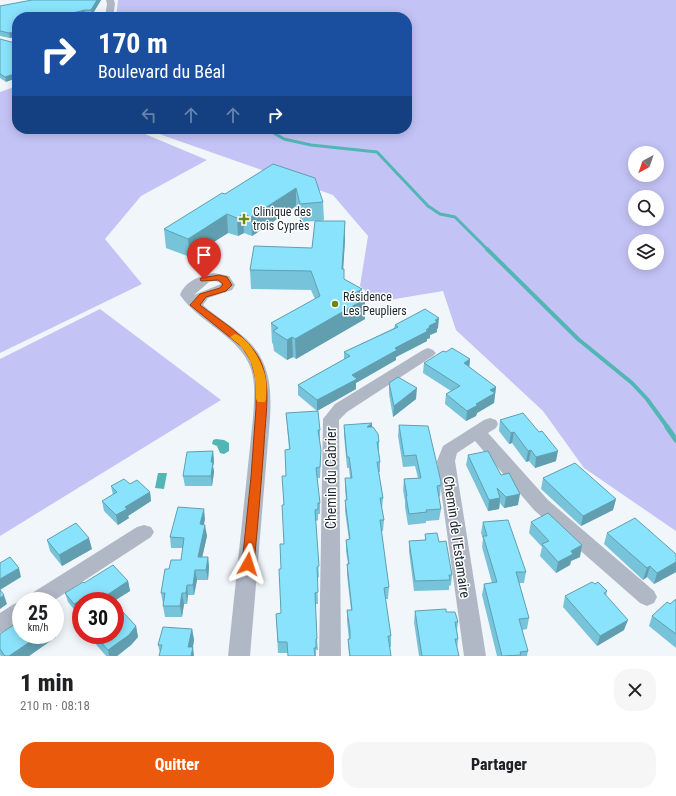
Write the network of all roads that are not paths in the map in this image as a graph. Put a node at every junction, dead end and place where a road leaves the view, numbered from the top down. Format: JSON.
{"nodes":[{"id":1,"x":110,"y":0,"type":"edge"},
{"id":2,"x":110,"y":12,"type":"edge"},
{"id":3,"x":195,"y":305,"type":"dead end"},
{"id":4,"x":428,"y":353,"type":"dead end"},
{"id":5,"x":144,"y":532,"type":"dead end"},
{"id":6,"x":50,"y":592,"type":"edge"},
{"id":7,"x":646,"y":597,"type":"dead end"},
{"id":8,"x":12,"y":616,"type":"edge"},
{"id":9,"x":0,"y":624,"type":"edge"},
{"id":10,"x":239,"y":656,"type":"edge"},
{"id":11,"x":330,"y":656,"type":"edge"},
{"id":12,"x":475,"y":656,"type":"edge"}],
"edges":[{"from":1,"to":2,"type":"street"},
{"from":3,"to":10,"type":"street"},
{"from":4,"to":11,"type":"street","name":"Chemin du Cabrier"},
{"from":5,"to":6,"type":"street"},
{"from":7,"to":12,"type":"street","name":"Chemin de l'Estamaire"},
{"from":8,"to":9,"type":"street"}]}
